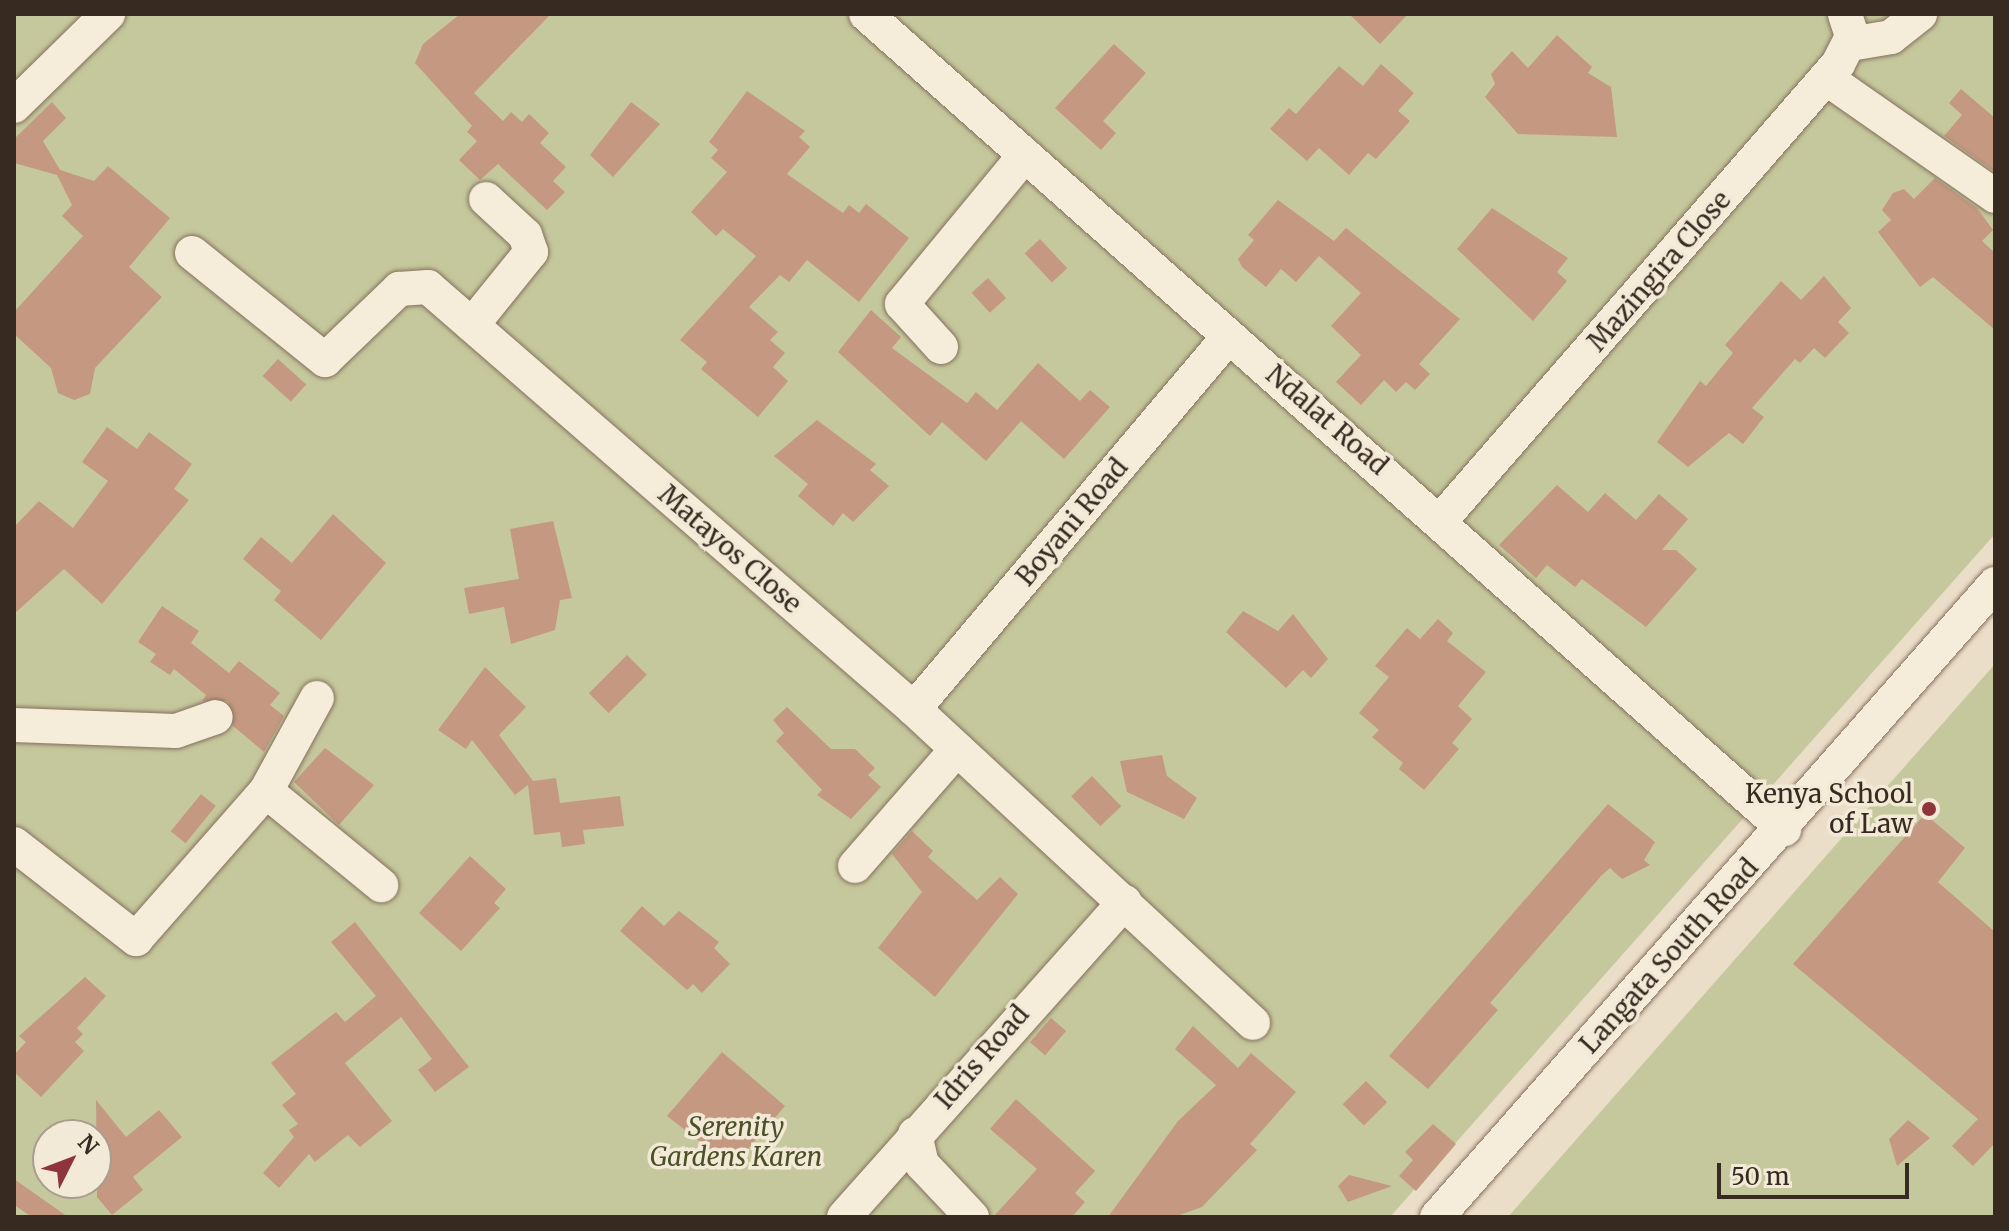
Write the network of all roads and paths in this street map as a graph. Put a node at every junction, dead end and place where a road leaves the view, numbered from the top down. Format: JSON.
{"nodes":[{"id":1,"x":108,"y":14,"type":"edge"},
{"id":2,"x":866,"y":14,"type":"edge"},
{"id":3,"x":1920,"y":14,"type":"edge"},
{"id":4,"x":1847,"y":29,"type":"edge"},
{"id":5,"x":1826,"y":78,"type":"junction"},
{"id":6,"x":14,"y":106,"type":"edge"},
{"id":7,"x":1025,"y":155,"type":"junction"},
{"id":8,"x":1995,"y":196,"type":"edge"},
{"id":9,"x":486,"y":199,"type":"dead end"},
{"id":10,"x":192,"y":253,"type":"dead end"},
{"id":11,"x":472,"y":325,"type":"junction"},
{"id":12,"x":1229,"y":336,"type":"junction"},
{"id":13,"x":941,"y":347,"type":"dead end"},
{"id":14,"x":1442,"y":519,"type":"junction"},
{"id":15,"x":1995,"y":584,"type":"edge"},
{"id":16,"x":317,"y":698,"type":"dead end"},
{"id":17,"x":914,"y":709,"type":"junction"},
{"id":18,"x":216,"y":717,"type":"dead end"},
{"id":19,"x":14,"y":725,"type":"edge"},
{"id":20,"x":957,"y":749,"type":"junction"},
{"id":21,"x":266,"y":791,"type":"junction"},
{"id":22,"x":1784,"y":829,"type":"junction"},
{"id":23,"x":14,"y":844,"type":"edge"},
{"id":24,"x":855,"y":866,"type":"dead end"},
{"id":25,"x":381,"y":885,"type":"dead end"},
{"id":26,"x":1125,"y":902,"type":"junction"},
{"id":27,"x":1253,"y":1023,"type":"dead end"},
{"id":28,"x":915,"y":1134,"type":"junction"},
{"id":29,"x":844,"y":1217,"type":"edge"},
{"id":30,"x":972,"y":1217,"type":"edge"},
{"id":31,"x":1437,"y":1217,"type":"edge"}],
"edges":[{"from":1,"to":6,"type":"street"},
{"from":2,"to":7,"type":"street","name":"Ndalat Road"},
{"from":3,"to":4,"type":"street"},
{"from":4,"to":5,"type":"street","name":"Mazingira Close"},
{"from":5,"to":8,"type":"street"},
{"from":5,"to":14,"type":"street","name":"Mazingira Close"},
{"from":7,"to":12,"type":"street","name":"Ndalat Road"},
{"from":7,"to":13,"type":"street"},
{"from":9,"to":11,"type":"street"},
{"from":10,"to":11,"type":"street","name":"Matayos Close"},
{"from":11,"to":17,"type":"street","name":"Matayos Close"},
{"from":12,"to":14,"type":"street","name":"Ndalat Road"},
{"from":12,"to":17,"type":"street","name":"Boyani Road"},
{"from":14,"to":22,"type":"street","name":"Ndalat Road"},
{"from":15,"to":22,"type":"street","name":"Langata South Road"},
{"from":16,"to":21,"type":"street"},
{"from":17,"to":20,"type":"street","name":"Matayos Close"},
{"from":18,"to":19,"type":"street"},
{"from":20,"to":24,"type":"street"},
{"from":20,"to":26,"type":"street","name":"Matayos Close"},
{"from":21,"to":23,"type":"street"},
{"from":21,"to":25,"type":"street"},
{"from":22,"to":31,"type":"street","name":"Langata South Road"},
{"from":26,"to":27,"type":"street","name":"Matayos Close"},
{"from":26,"to":28,"type":"street","name":"Idris Road"},
{"from":28,"to":29,"type":"street","name":"Idris Road"},
{"from":28,"to":30,"type":"street"}]}
